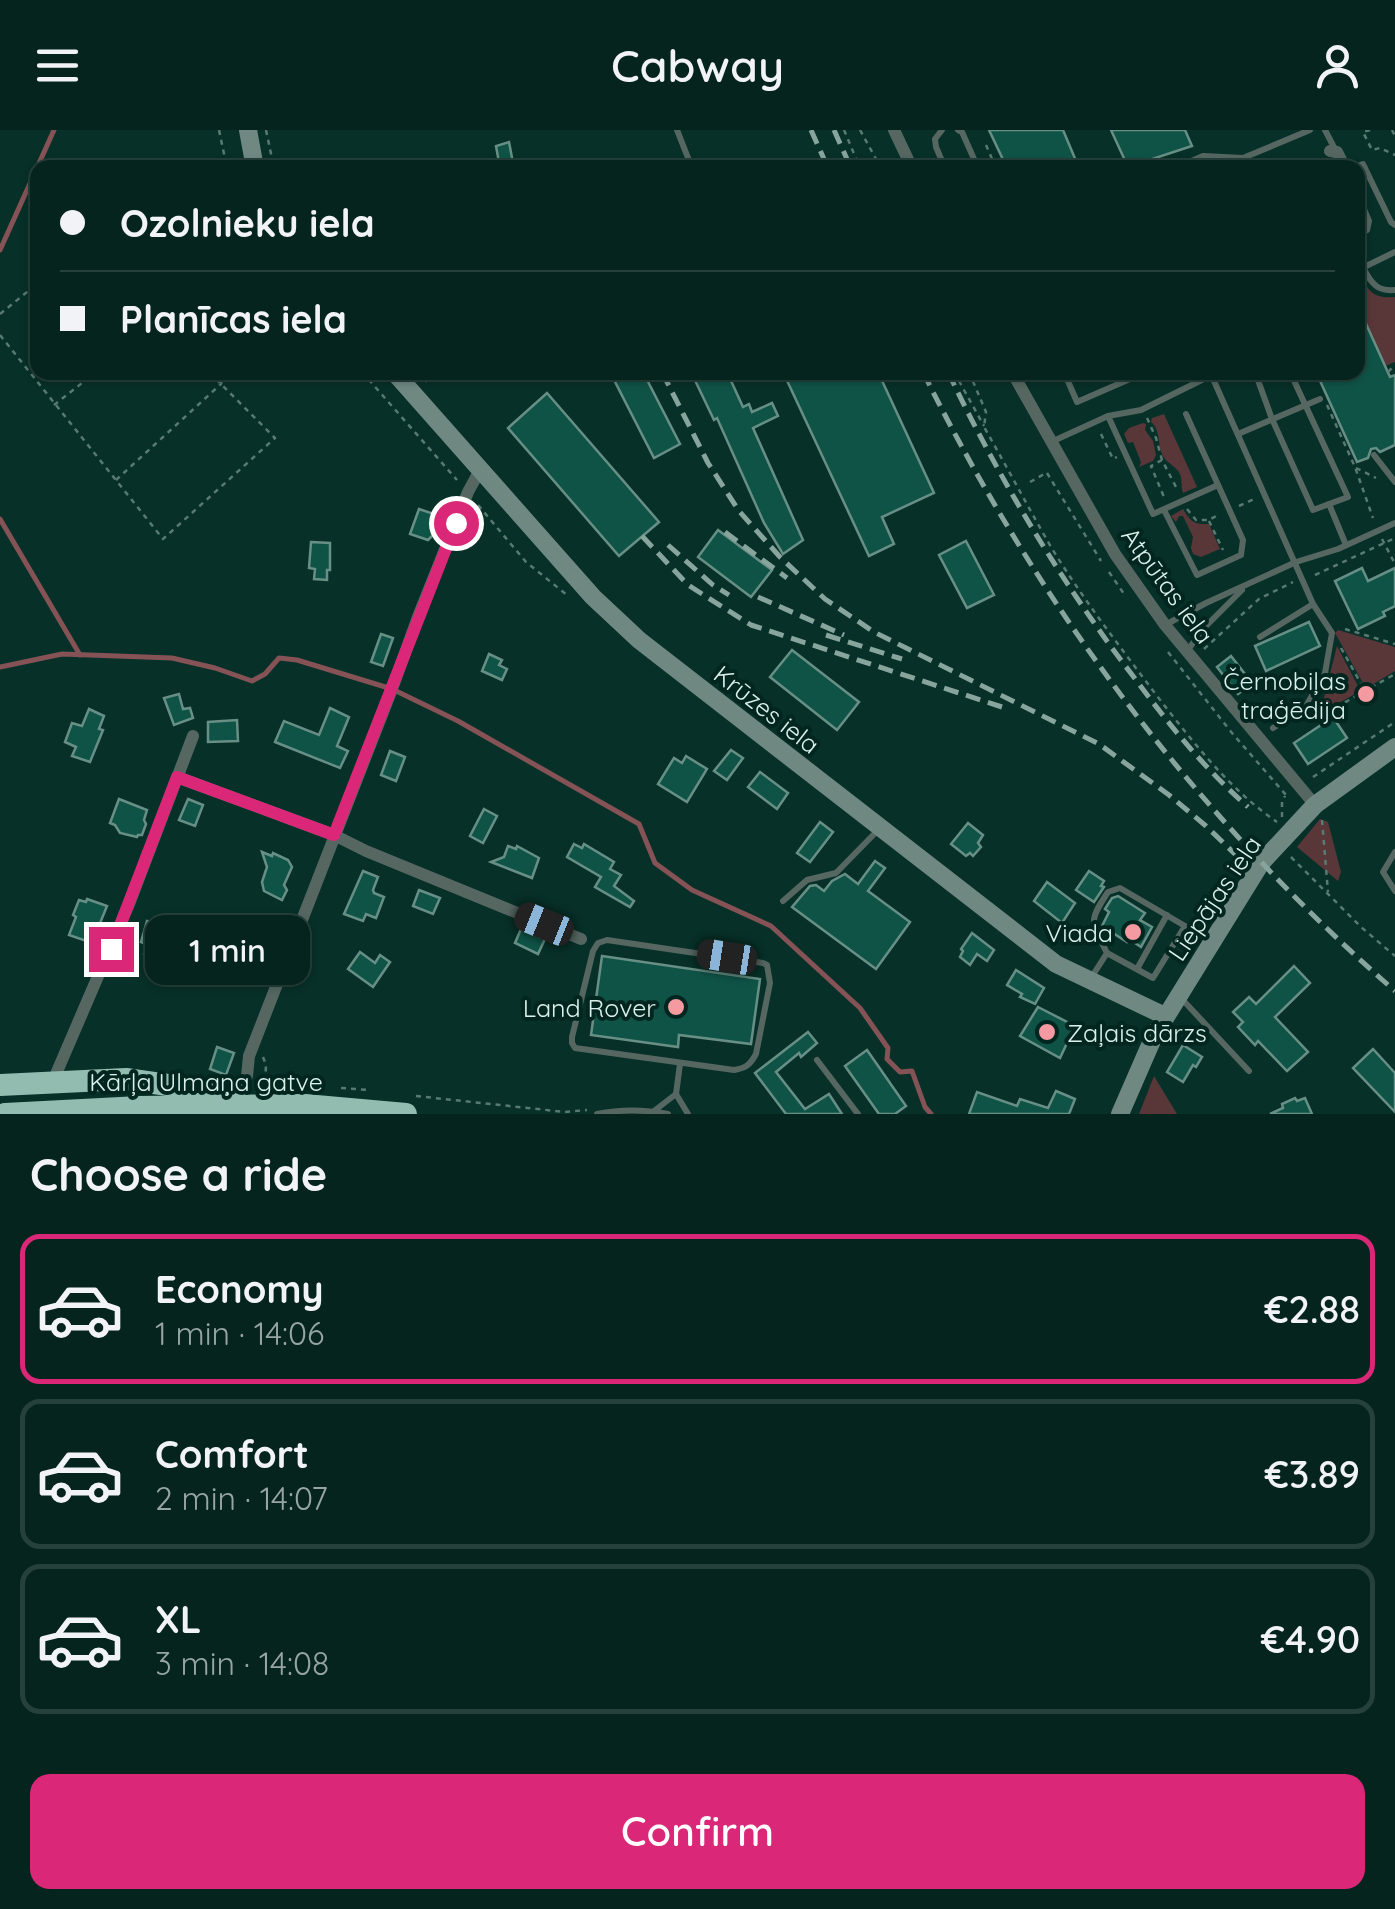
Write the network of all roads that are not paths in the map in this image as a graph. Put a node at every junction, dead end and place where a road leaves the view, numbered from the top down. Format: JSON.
{"nodes":[{"id":1,"x":248,"y":130,"type":"edge"},
{"id":2,"x":677,"y":130,"type":"edge"},
{"id":3,"x":894,"y":130,"type":"edge"},
{"id":4,"x":942,"y":130,"type":"edge"},
{"id":5,"x":958,"y":130,"type":"edge"},
{"id":6,"x":1310,"y":130,"type":"edge"},
{"id":7,"x":1325,"y":130,"type":"edge"},
{"id":8,"x":1338,"y":157,"type":"edge"},
{"id":9,"x":254,"y":160,"type":"edge"},
{"id":10,"x":689,"y":160,"type":"edge"},
{"id":11,"x":908,"y":160,"type":"edge"},
{"id":12,"x":942,"y":160,"type":"edge"},
{"id":13,"x":974,"y":160,"type":"edge"},
{"id":14,"x":1194,"y":160,"type":"edge"},
{"id":15,"x":1365,"y":168,"type":"edge"},
{"id":16,"x":1395,"y":225,"type":"edge"},
{"id":17,"x":1395,"y":252,"type":"edge"},
{"id":18,"x":1365,"y":267,"type":"edge"},
{"id":19,"x":1365,"y":272,"type":"edge"},
{"id":20,"x":1395,"y":290,"type":"edge"},
{"id":21,"x":401,"y":380,"type":"edge"},
{"id":22,"x":1016,"y":380,"type":"edge"},
{"id":23,"x":1067,"y":380,"type":"edge"},
{"id":24,"x":1119,"y":380,"type":"edge"},
{"id":25,"x":1127,"y":380,"type":"edge"},
{"id":26,"x":1201,"y":380,"type":"edge"},
{"id":27,"x":1216,"y":380,"type":"edge"},
{"id":28,"x":1258,"y":380,"type":"edge"},
{"id":29,"x":1294,"y":380,"type":"edge"},
{"id":30,"x":1120,"y":383,"type":"junction"},
{"id":31,"x":1323,"y":401,"type":"road end"},
{"id":32,"x":1306,"y":405,"type":"junction"},
{"id":33,"x":1186,"y":414,"type":"dead end"},
{"id":34,"x":1108,"y":416,"type":"junction"},
{"id":35,"x":1272,"y":420,"type":"junction"},
{"id":36,"x":1238,"y":434,"type":"junction"},
{"id":37,"x":1050,"y":442,"type":"junction"},
{"id":38,"x":1374,"y":455,"type":"dead end"},
{"id":39,"x":480,"y":470,"type":"junction"},
{"id":40,"x":1395,"y":482,"type":"edge"},
{"id":41,"x":1218,"y":485,"type":"junction"},
{"id":42,"x":1330,"y":504,"type":"junction"},
{"id":43,"x":1166,"y":508,"type":"junction"},
{"id":44,"x":1395,"y":523,"type":"edge"},
{"id":45,"x":1346,"y":545,"type":"junction"},
{"id":46,"x":1296,"y":562,"type":"junction"},
{"id":47,"x":1247,"y":585,"type":"junction"},
{"id":48,"x":1313,"y":604,"type":"junction"},
{"id":49,"x":1164,"y":625,"type":"junction"},
{"id":50,"x":1260,"y":637,"type":"dead end"},
{"id":51,"x":1189,"y":648,"type":"junction"},
{"id":52,"x":1272,"y":728,"type":"dead end"},
{"id":53,"x":193,"y":736,"type":"dead end"},
{"id":54,"x":1395,"y":746,"type":"edge"},
{"id":55,"x":177,"y":777,"type":"junction"},
{"id":56,"x":1309,"y":797,"type":"junction"},
{"id":57,"x":880,"y":828,"type":"junction"},
{"id":58,"x":334,"y":835,"type":"junction"},
{"id":59,"x":1395,"y":852,"type":"edge"},
{"id":60,"x":1395,"y":890,"type":"edge"},
{"id":61,"x":783,"y":901,"type":"dead end"},
{"id":62,"x":1167,"y":915,"type":"junction"},
{"id":63,"x":581,"y":939,"type":"joint"},
{"id":64,"x":596,"y":946,"type":"junction"},
{"id":65,"x":1107,"y":953,"type":"junction"},
{"id":66,"x":1137,"y":969,"type":"junction"},
{"id":67,"x":1089,"y":981,"type":"junction"},
{"id":68,"x":1179,"y":996,"type":"junction"},
{"id":69,"x":1166,"y":1016,"type":"junction"},
{"id":70,"x":817,"y":1060,"type":"dead end"},
{"id":71,"x":680,"y":1064,"type":"junction"},
{"id":72,"x":1250,"y":1071,"type":"dead end"},
{"id":73,"x":246,"y":1076,"type":"dead end"},
{"id":74,"x":53,"y":1081,"type":"junction"},
{"id":75,"x":0,"y":1085,"type":"edge"},
{"id":76,"x":676,"y":1094,"type":"junction"},
{"id":77,"x":306,"y":1105,"type":"junction"},
{"id":78,"x":654,"y":1111,"type":"junction"},
{"id":79,"x":6,"y":1114,"type":"edge"},
{"id":80,"x":406,"y":1114,"type":"edge"},
{"id":81,"x":596,"y":1114,"type":"edge"},
{"id":82,"x":668,"y":1114,"type":"edge"},
{"id":83,"x":688,"y":1114,"type":"edge"},
{"id":84,"x":858,"y":1114,"type":"edge"},
{"id":85,"x":1120,"y":1114,"type":"edge"}],
"edges":[{"from":1,"to":9,"type":"street"},
{"from":2,"to":10,"type":"lane"},
{"from":3,"to":11,"type":"street"},
{"from":4,"to":12,"type":"lane"},
{"from":5,"to":13,"type":"lane"},
{"from":6,"to":14,"type":"lane"},
{"from":7,"to":8,"type":"lane"},
{"from":15,"to":16,"type":"lane"},
{"from":17,"to":18,"type":"lane"},
{"from":19,"to":20,"type":"lane","bridge":true},
{"from":21,"to":39,"type":"street","name":"Krūzes iela"},
{"from":22,"to":37,"type":"street","name":"Atpūtas iela"},
{"from":23,"to":30,"type":"lane"},
{"from":24,"to":30,"type":"lane"},
{"from":25,"to":30,"type":"lane"},
{"from":26,"to":34,"type":"lane"},
{"from":27,"to":36,"type":"lane"},
{"from":28,"to":35,"type":"lane"},
{"from":29,"to":32,"type":"lane"},
{"from":31,"to":32,"type":"lane"},
{"from":32,"to":35,"type":"lane"},
{"from":32,"to":42,"type":"lane"},
{"from":33,"to":41,"type":"lane"},
{"from":34,"to":37,"type":"lane"},
{"from":34,"to":43,"type":"lane"},
{"from":35,"to":36,"type":"lane"},
{"from":35,"to":42,"type":"lane"},
{"from":36,"to":46,"type":"lane"},
{"from":37,"to":49,"type":"street","name":"Atpūtas iela"},
{"from":38,"to":40,"type":"lane"},
{"from":39,"to":57,"type":"street","name":"Krūzes iela"},
{"from":39,"to":58,"type":"street"},
{"from":41,"to":43,"type":"lane"},
{"from":41,"to":43,"type":"lane"},
{"from":42,"to":45,"type":"lane"},
{"from":44,"to":45,"type":"lane"},
{"from":45,"to":46,"type":"lane"},
{"from":46,"to":47,"type":"lane"},
{"from":46,"to":48,"type":"lane"},
{"from":47,"to":49,"type":"lane"},
{"from":47,"to":51,"type":"lane"},
{"from":48,"to":50,"type":"lane"},
{"from":48,"to":52,"type":"lane"},
{"from":49,"to":51,"type":"street","name":"Atpūtas iela"},
{"from":51,"to":56,"type":"street","name":"Atpūtas iela"},
{"from":53,"to":55,"type":"street"},
{"from":54,"to":56,"type":"street","name":"Liepājas iela"},
{"from":55,"to":58,"type":"street"},
{"from":55,"to":74,"type":"street"},
{"from":56,"to":68,"type":"street","name":"Liepājas iela"},
{"from":57,"to":61,"type":"lane"},
{"from":57,"to":67,"type":"street","name":"Krūzes iela"},
{"from":58,"to":63,"type":"street"},
{"from":58,"to":73,"type":"street"},
{"from":59,"to":60,"type":"lane"},
{"from":62,"to":65,"type":"lane"},
{"from":62,"to":66,"type":"lane"},
{"from":62,"to":66,"type":"lane"},
{"from":63,"to":64,"type":"lane"},
{"from":64,"to":71,"type":"lane"},
{"from":64,"to":71,"type":"lane"},
{"from":65,"to":66,"type":"lane"},
{"from":65,"to":67,"type":"lane"},
{"from":67,"to":69,"type":"street","name":"Krūzes iela"},
{"from":68,"to":69,"type":"street","name":"Liepājas iela"},
{"from":68,"to":72,"type":"lane"},
{"from":69,"to":85,"type":"street","name":"Liepājas iela"},
{"from":70,"to":84,"type":"lane"},
{"from":71,"to":76,"type":"lane"},
{"from":74,"to":75,"type":"highway"},
{"from":74,"to":77,"type":"highway"},
{"from":76,"to":78,"type":"lane"},
{"from":76,"to":83,"type":"lane"},
{"from":77,"to":79,"type":"highway","name":"Kārļa Ulmaņa gatve"},
{"from":77,"to":80,"type":"highway","name":"Kārļa Ulmaņa gatve"},
{"from":78,"to":81,"type":"lane"},
{"from":78,"to":82,"type":"lane"}]}
